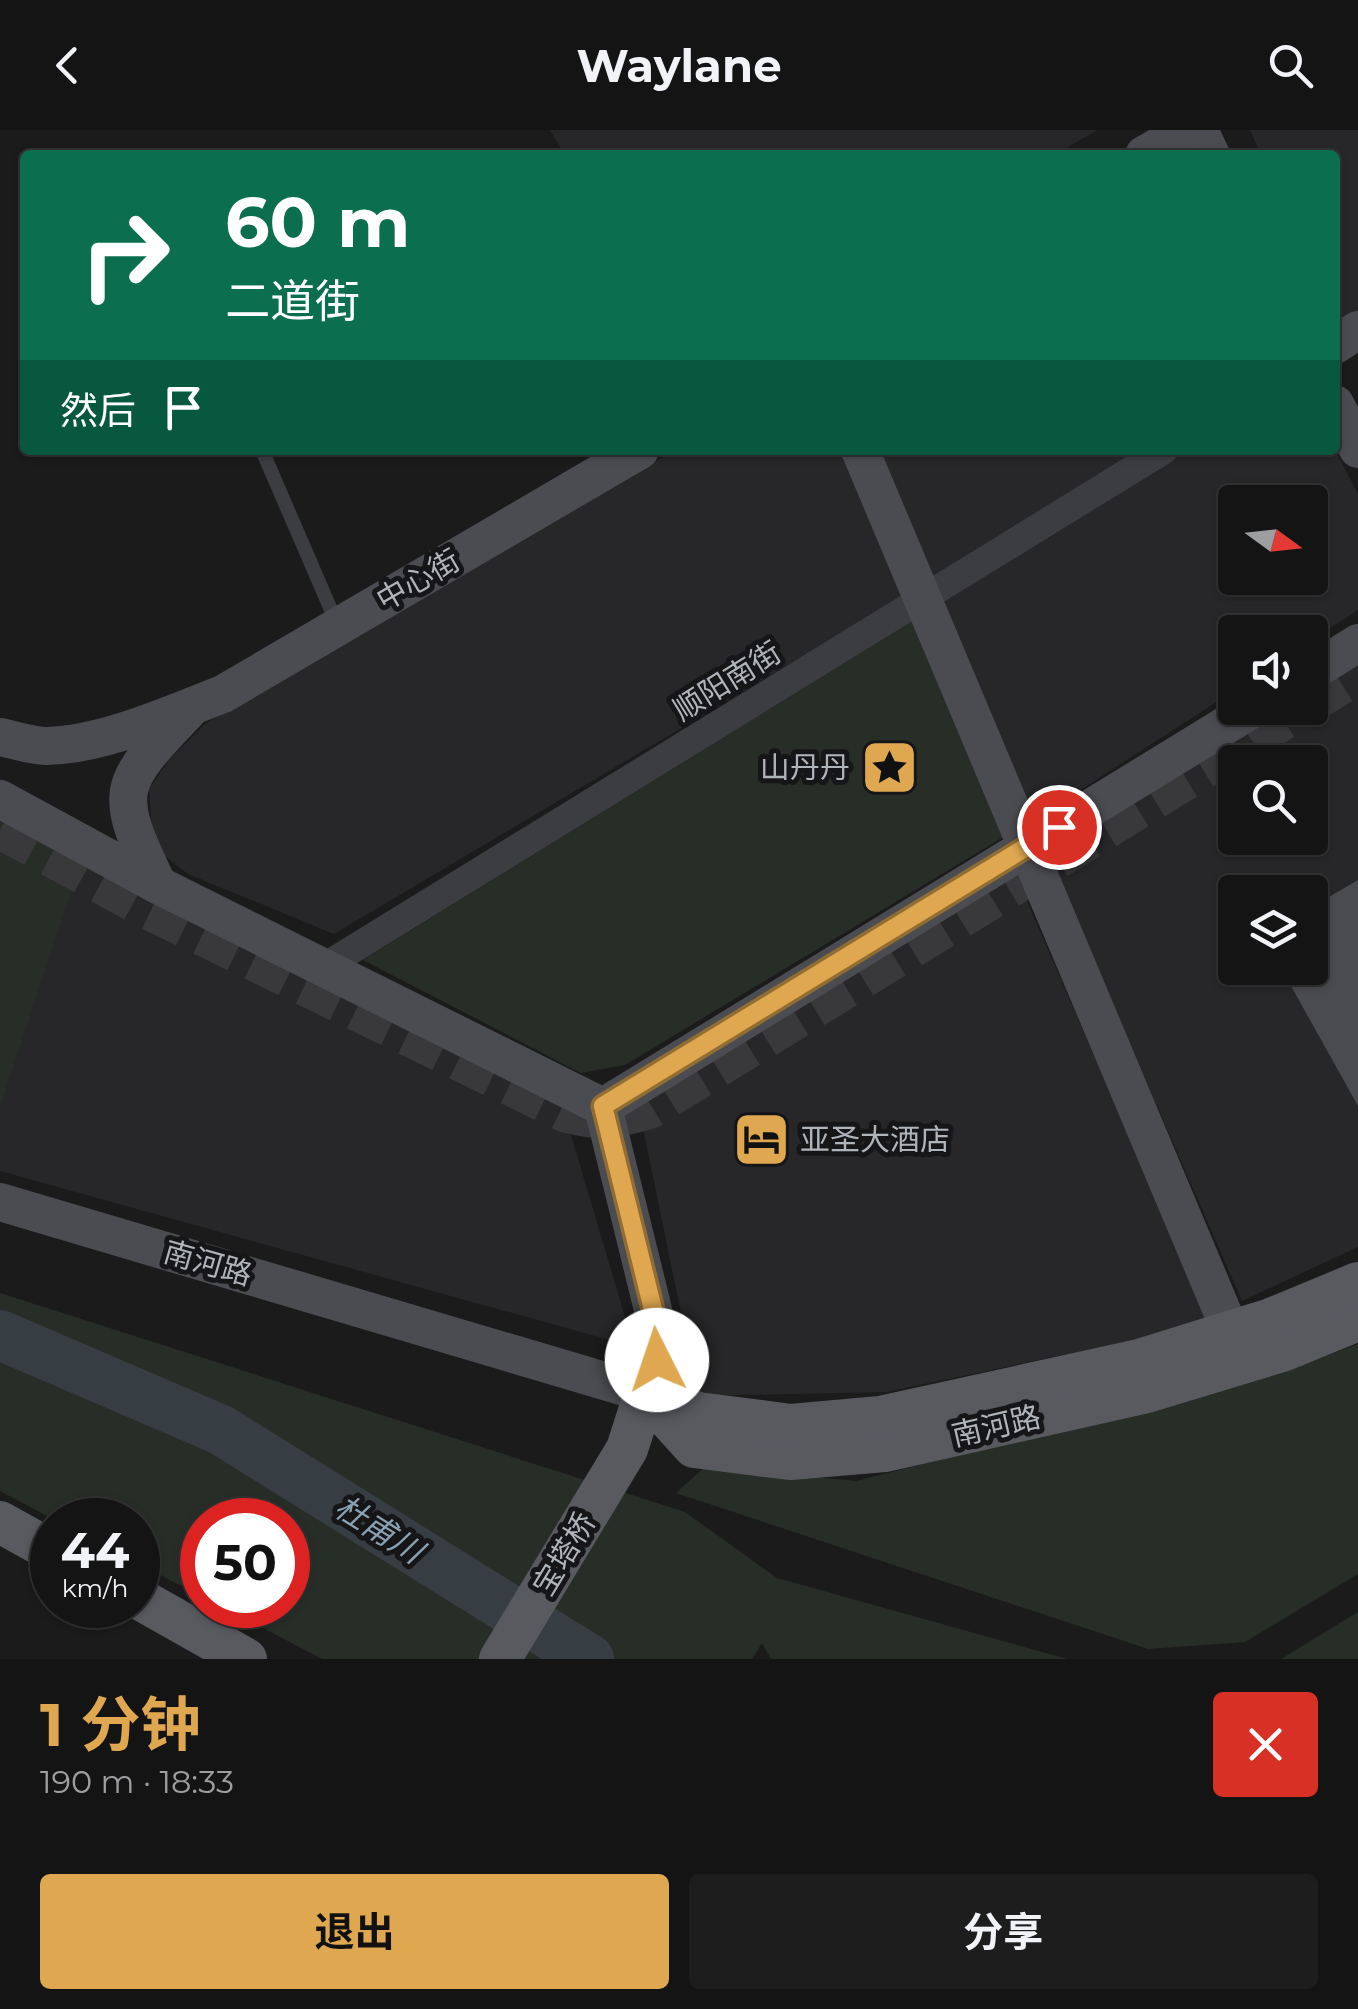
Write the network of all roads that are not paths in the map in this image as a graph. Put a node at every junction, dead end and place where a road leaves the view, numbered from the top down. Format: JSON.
{"nodes":[{"id":1,"x":1187,"y":130,"type":"edge"},
{"id":2,"x":1153,"y":150,"type":"edge"},
{"id":3,"x":1340,"y":414,"type":"edge"},
{"id":4,"x":1358,"y":449,"type":"edge"},
{"id":5,"x":264,"y":455,"type":"edge"},
{"id":6,"x":631,"y":455,"type":"edge"},
{"id":7,"x":862,"y":455,"type":"edge"},
{"id":8,"x":1156,"y":455,"type":"edge"},
{"id":9,"x":923,"y":599,"type":"junction"},
{"id":10,"x":338,"y":626,"type":"junction"},
{"id":11,"x":1358,"y":644,"type":"edge"},
{"id":12,"x":1328,"y":662,"type":"edge"},
{"id":13,"x":194,"y":706,"type":"junction"},
{"id":14,"x":1226,"y":725,"type":"edge"},
{"id":15,"x":0,"y":737,"type":"edge"},
{"id":16,"x":0,"y":799,"type":"edge"},
{"id":17,"x":1027,"y":847,"type":"junction"},
{"id":18,"x":158,"y":884,"type":"junction"},
{"id":19,"x":324,"y":968,"type":"junction"},
{"id":20,"x":603,"y":1106,"type":"junction"},
{"id":21,"x":0,"y":1202,"type":"edge"},
{"id":22,"x":1358,"y":1283,"type":"edge"},
{"id":23,"x":1358,"y":1320,"type":"edge"},
{"id":24,"x":1238,"y":1347,"type":"junction"},
{"id":25,"x":645,"y":1392,"type":"junction"},
{"id":26,"x":0,"y":1522,"type":"edge"},
{"id":27,"x":30,"y":1539,"type":"edge"},
{"id":28,"x":160,"y":1610,"type":"edge"},
{"id":29,"x":246,"y":1659,"type":"edge"},
{"id":30,"x":500,"y":1659,"type":"edge"}],
"edges":[{"from":1,"to":2,"type":"main road"},
{"from":3,"to":4,"type":"main road"},
{"from":5,"to":10,"type":"lane"},
{"from":6,"to":10,"type":"main road","name":"中心街"},
{"from":7,"to":9,"type":"main road"},
{"from":8,"to":9,"type":"street","name":"顺阳南街"},
{"from":9,"to":17,"type":"main road"},
{"from":9,"to":19,"type":"street","name":"顺阳南街"},
{"from":10,"to":13,"type":"main road","name":"中心街"},
{"from":11,"to":12,"type":"main road"},
{"from":13,"to":15,"type":"main road"},
{"from":13,"to":18,"type":"main road"},
{"from":14,"to":17,"type":"main road"},
{"from":16,"to":18,"type":"main road"},
{"from":17,"to":20,"type":"main road"},
{"from":17,"to":24,"type":"main road"},
{"from":18,"to":19,"type":"main road"},
{"from":19,"to":20,"type":"main road"},
{"from":20,"to":25,"type":"main road"},
{"from":21,"to":25,"type":"main road","name":"南河路"},
{"from":22,"to":24,"type":"main road","name":"南河路"},
{"from":23,"to":24,"type":"main road","name":"南河路"},
{"from":24,"to":25,"type":"main road","name":"南河路"},
{"from":25,"to":30,"type":"main road","name":"宝塔桥"},
{"from":26,"to":27,"type":"main road"},
{"from":28,"to":29,"type":"main road"}]}
